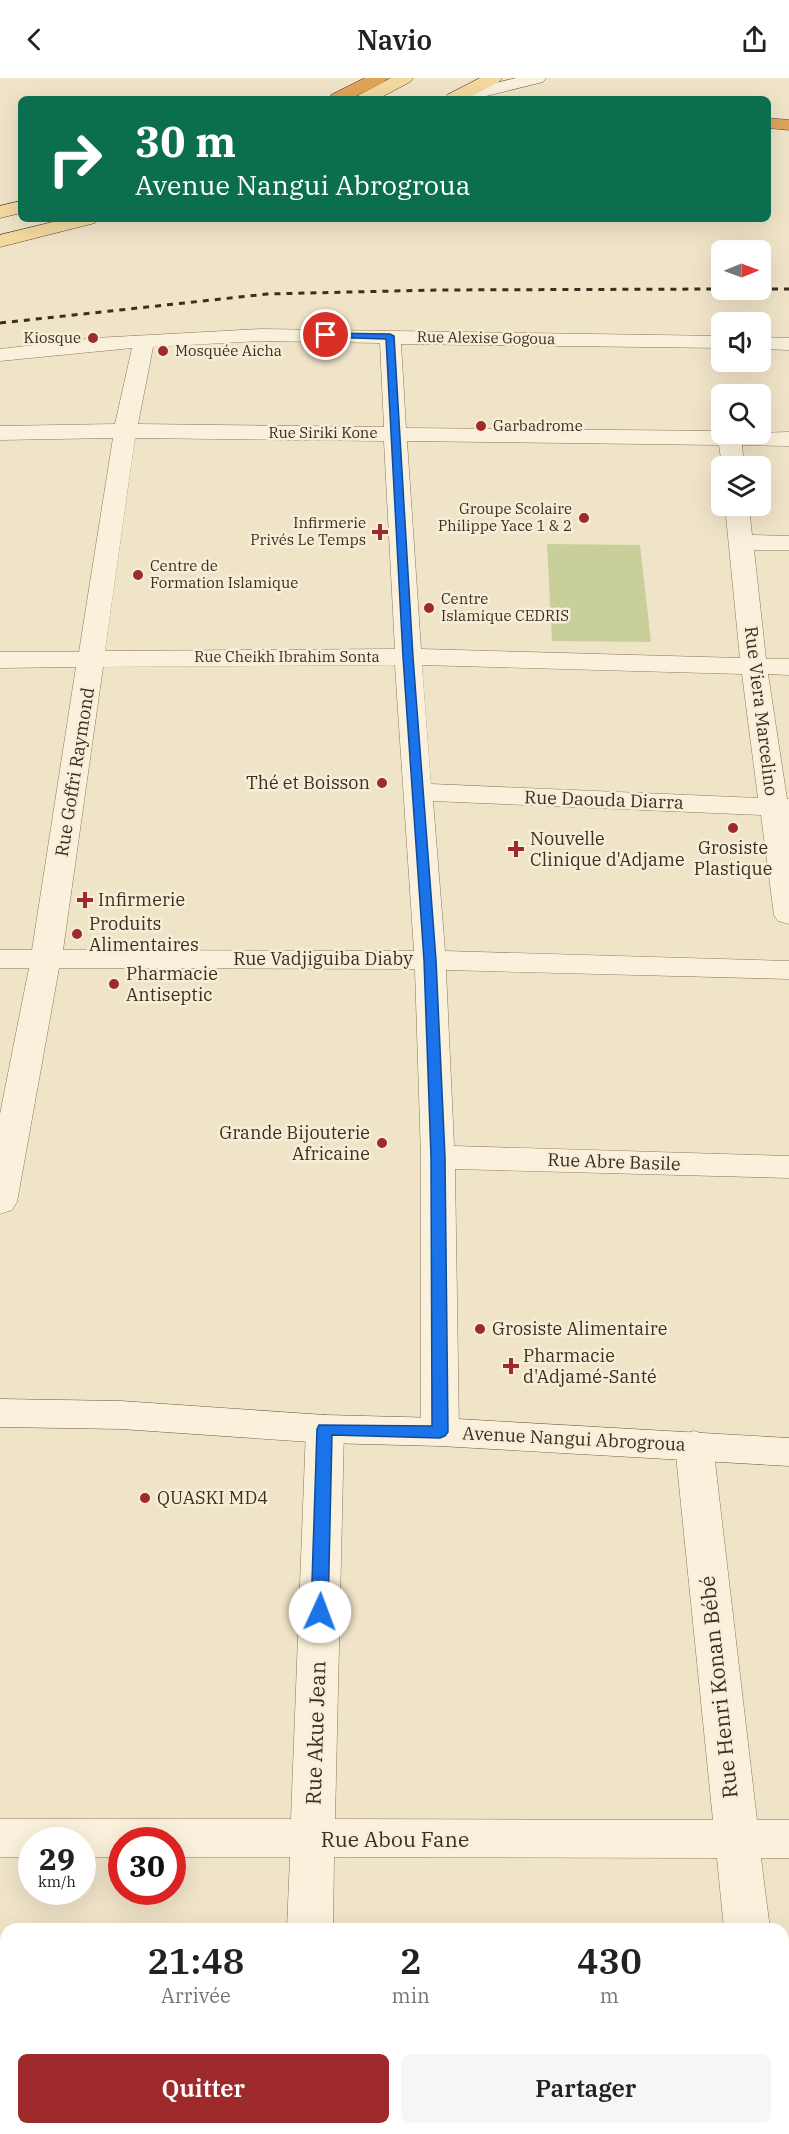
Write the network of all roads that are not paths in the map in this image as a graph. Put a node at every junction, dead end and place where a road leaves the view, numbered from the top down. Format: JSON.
{"nodes":[{"id":1,"x":404,"y":78,"type":"edge"},
{"id":2,"x":412,"y":78,"type":"edge"},
{"id":3,"x":493,"y":78,"type":"edge"},
{"id":4,"x":537,"y":78,"type":"edge"},
{"id":5,"x":372,"y":91,"type":"edge"},
{"id":6,"x":350,"y":96,"type":"edge"},
{"id":7,"x":459,"y":96,"type":"edge"},
{"id":8,"x":465,"y":96,"type":"edge"},
{"id":9,"x":771,"y":123,"type":"edge"},
{"id":10,"x":789,"y":125,"type":"edge"},
{"id":11,"x":18,"y":208,"type":"edge"},
{"id":12,"x":0,"y":212,"type":"edge"},
{"id":13,"x":76,"y":222,"type":"edge"},
{"id":14,"x":0,"y":241,"type":"edge"},
{"id":15,"x":390,"y":336,"type":"junction"},
{"id":16,"x":144,"y":341,"type":"junction"},
{"id":17,"x":711,"y":342,"type":"edge"},
{"id":18,"x":771,"y":343,"type":"edge"},
{"id":19,"x":789,"y":344,"type":"edge"},
{"id":20,"x":0,"y":356,"type":"edge"},
{"id":21,"x":125,"y":431,"type":"junction"},
{"id":22,"x":0,"y":433,"type":"edge"},
{"id":23,"x":397,"y":434,"type":"junction"},
{"id":24,"x":711,"y":437,"type":"edge"},
{"id":25,"x":771,"y":438,"type":"edge"},
{"id":26,"x":789,"y":439,"type":"edge"},
{"id":27,"x":739,"y":516,"type":"edge"},
{"id":28,"x":741,"y":542,"type":"junction"},
{"id":29,"x":789,"y":543,"type":"edge"},
{"id":30,"x":408,"y":657,"type":"junction"},
{"id":31,"x":93,"y":658,"type":"junction"},
{"id":32,"x":0,"y":660,"type":"edge"},
{"id":33,"x":754,"y":666,"type":"junction"},
{"id":34,"x":789,"y":667,"type":"edge"},
{"id":35,"x":419,"y":792,"type":"junction"},
{"id":36,"x":781,"y":807,"type":"edge"},
{"id":37,"x":789,"y":915,"type":"edge"},
{"id":38,"x":46,"y":958,"type":"junction"},
{"id":39,"x":0,"y":959,"type":"edge"},
{"id":40,"x":430,"y":960,"type":"junction"},
{"id":41,"x":789,"y":970,"type":"edge"},
{"id":42,"x":438,"y":1157,"type":"junction"},
{"id":43,"x":789,"y":1167,"type":"edge"},
{"id":44,"x":0,"y":1202,"type":"edge"},
{"id":45,"x":0,"y":1413,"type":"edge"},
{"id":46,"x":325,"y":1429,"type":"junction"},
{"id":47,"x":440,"y":1432,"type":"junction"},
{"id":48,"x":694,"y":1445,"type":"junction"},
{"id":49,"x":789,"y":1452,"type":"edge"},
{"id":50,"x":0,"y":1838,"type":"edge"},
{"id":51,"x":735,"y":1838,"type":"junction"},
{"id":52,"x":789,"y":1839,"type":"edge"},
{"id":53,"x":313,"y":1840,"type":"junction"},
{"id":54,"x":310,"y":1923,"type":"edge"},
{"id":55,"x":746,"y":1923,"type":"edge"}],
"edges":[{"from":1,"to":5,"type":"main road"},
{"from":2,"to":5,"type":"street"},
{"from":3,"to":7,"type":"main road"},
{"from":4,"to":8,"type":"street"},
{"from":5,"to":6,"type":"highway"},
{"from":9,"to":10,"type":"highway"},
{"from":11,"to":12,"type":"main road"},
{"from":13,"to":14,"type":"main road"},
{"from":15,"to":16,"type":"street","name":"Rue Alexise Gogoua"},
{"from":15,"to":17,"type":"street","name":"Rue Alexise Gogoua"},
{"from":15,"to":23,"type":"street"},
{"from":16,"to":20,"type":"street","name":"Rue Alexise Gogoua"},
{"from":16,"to":21,"type":"street","name":"Rue Goffri Raymond"},
{"from":18,"to":19,"type":"street"},
{"from":21,"to":22,"type":"street","name":"Rue Siriki Kone"},
{"from":21,"to":23,"type":"street","name":"Rue Siriki Kone"},
{"from":21,"to":31,"type":"street","name":"Rue Goffri Raymond"},
{"from":23,"to":24,"type":"street","name":"Rue Siriki Kone"},
{"from":23,"to":30,"type":"street"},
{"from":25,"to":26,"type":"street","name":"Rue Siriki Kone"},
{"from":27,"to":28,"type":"street","name":"Rue Viera Marcelino"},
{"from":28,"to":29,"type":"street"},
{"from":28,"to":33,"type":"street","name":"Rue Viera Marcelino"},
{"from":30,"to":31,"type":"street","name":"Rue Cheikh Ibrahim Sonta"},
{"from":30,"to":33,"type":"street","name":"Rue Cheikh Ibrahim Sonta"},
{"from":30,"to":35,"type":"street"},
{"from":31,"to":32,"type":"street","name":"Rue Cheikh Ibrahim Sonta"},
{"from":31,"to":38,"type":"street","name":"Rue Goffri Raymond"},
{"from":33,"to":34,"type":"street","name":"Rue Cheikh Ibrahim Sonta"},
{"from":33,"to":36,"type":"street","name":"Rue Viera Marcelino"},
{"from":35,"to":36,"type":"street","name":"Rue Daouda Diarra"},
{"from":35,"to":40,"type":"street"},
{"from":36,"to":37,"type":"street","name":"Rue Viera Marcelino"},
{"from":38,"to":39,"type":"street","name":"Rue Vadjiguiba Diaby"},
{"from":38,"to":40,"type":"street","name":"Rue Vadjiguiba Diaby"},
{"from":38,"to":44,"type":"street","name":"Rue Goffri Raymond"},
{"from":40,"to":41,"type":"street","name":"Rue Vadjiguiba Diaby"},
{"from":40,"to":42,"type":"street"},
{"from":42,"to":43,"type":"street","name":"Rue Abre Basile"},
{"from":42,"to":47,"type":"street"},
{"from":45,"to":46,"type":"street","name":"Avenue Nangui Abrogroua"},
{"from":46,"to":47,"type":"street","name":"Avenue Nangui Abrogroua"},
{"from":46,"to":53,"type":"street","name":"Rue Akue Jean"},
{"from":47,"to":48,"type":"street","name":"Avenue Nangui Abrogroua"},
{"from":48,"to":49,"type":"street","name":"Avenue Nangui Abrogroua"},
{"from":48,"to":51,"type":"street","name":"Rue Henri Konan Bébé"},
{"from":50,"to":53,"type":"street","name":"Rue Abou Fane"},
{"from":51,"to":52,"type":"street","name":"Rue Abou Fane"},
{"from":51,"to":53,"type":"street","name":"Rue Abou Fane"},
{"from":51,"to":55,"type":"street","name":"Rue Henri Konan Bébé"},
{"from":53,"to":54,"type":"street","name":"Rue Akue Jean"}]}
